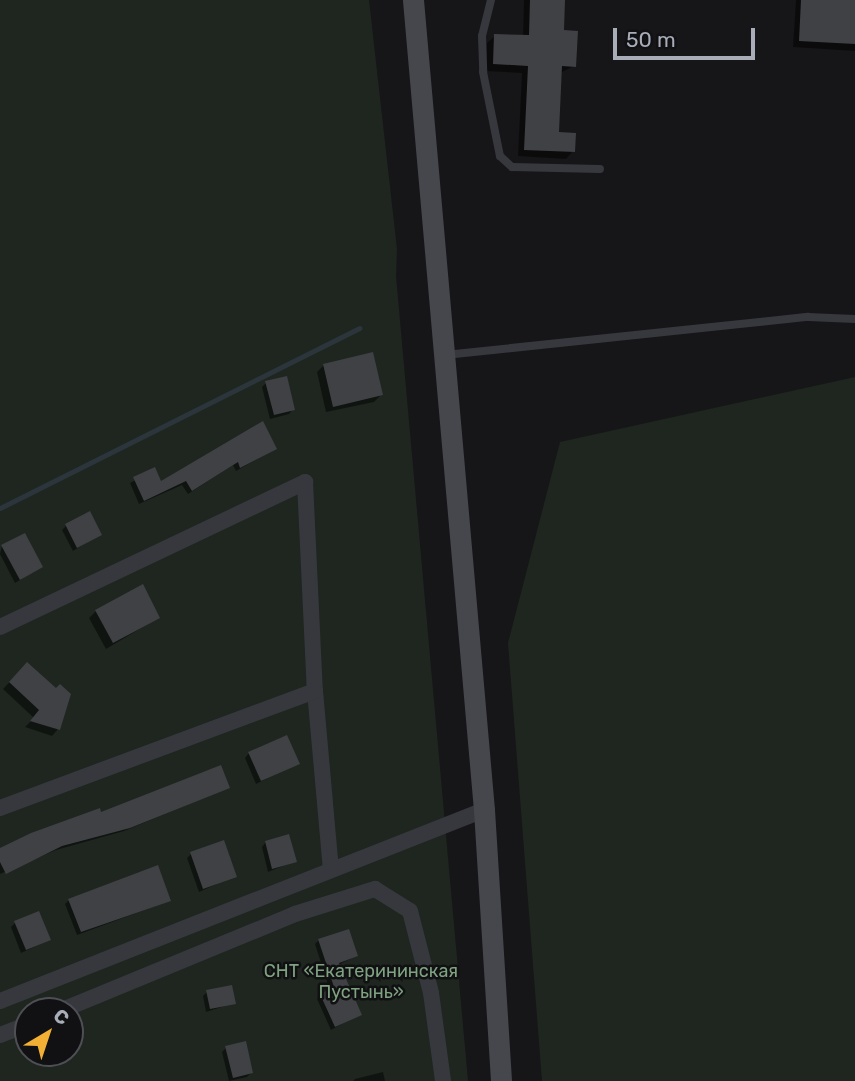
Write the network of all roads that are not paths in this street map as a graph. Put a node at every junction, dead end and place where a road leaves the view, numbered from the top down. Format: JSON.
{"nodes":[{"id":1,"x":413,"y":0,"type":"edge"},
{"id":2,"x":491,"y":0,"type":"edge"},
{"id":3,"x":600,"y":169,"type":"dead end"},
{"id":4,"x":855,"y":319,"type":"edge"},
{"id":5,"x":442,"y":355,"type":"junction"},
{"id":6,"x":0,"y":627,"type":"edge"},
{"id":7,"x":315,"y":691,"type":"junction"},
{"id":8,"x":0,"y":808,"type":"edge"},
{"id":9,"x":484,"y":810,"type":"junction"},
{"id":10,"x":331,"y":869,"type":"junction"},
{"id":11,"x":0,"y":1001,"type":"edge"},
{"id":12,"x":84,"y":1001,"type":"edge"},
{"id":13,"x":443,"y":1081,"type":"edge"},
{"id":14,"x":501,"y":1081,"type":"edge"}],
"edges":[{"from":1,"to":5,"type":"main road"},
{"from":2,"to":3,"type":"lane"},
{"from":4,"to":5,"type":"lane"},
{"from":5,"to":9,"type":"main road"},
{"from":6,"to":7,"type":"street"},
{"from":7,"to":8,"type":"street"},
{"from":7,"to":10,"type":"street"},
{"from":9,"to":10,"type":"street"},
{"from":9,"to":14,"type":"main road"},
{"from":10,"to":11,"type":"street"},
{"from":12,"to":13,"type":"street"}]}
